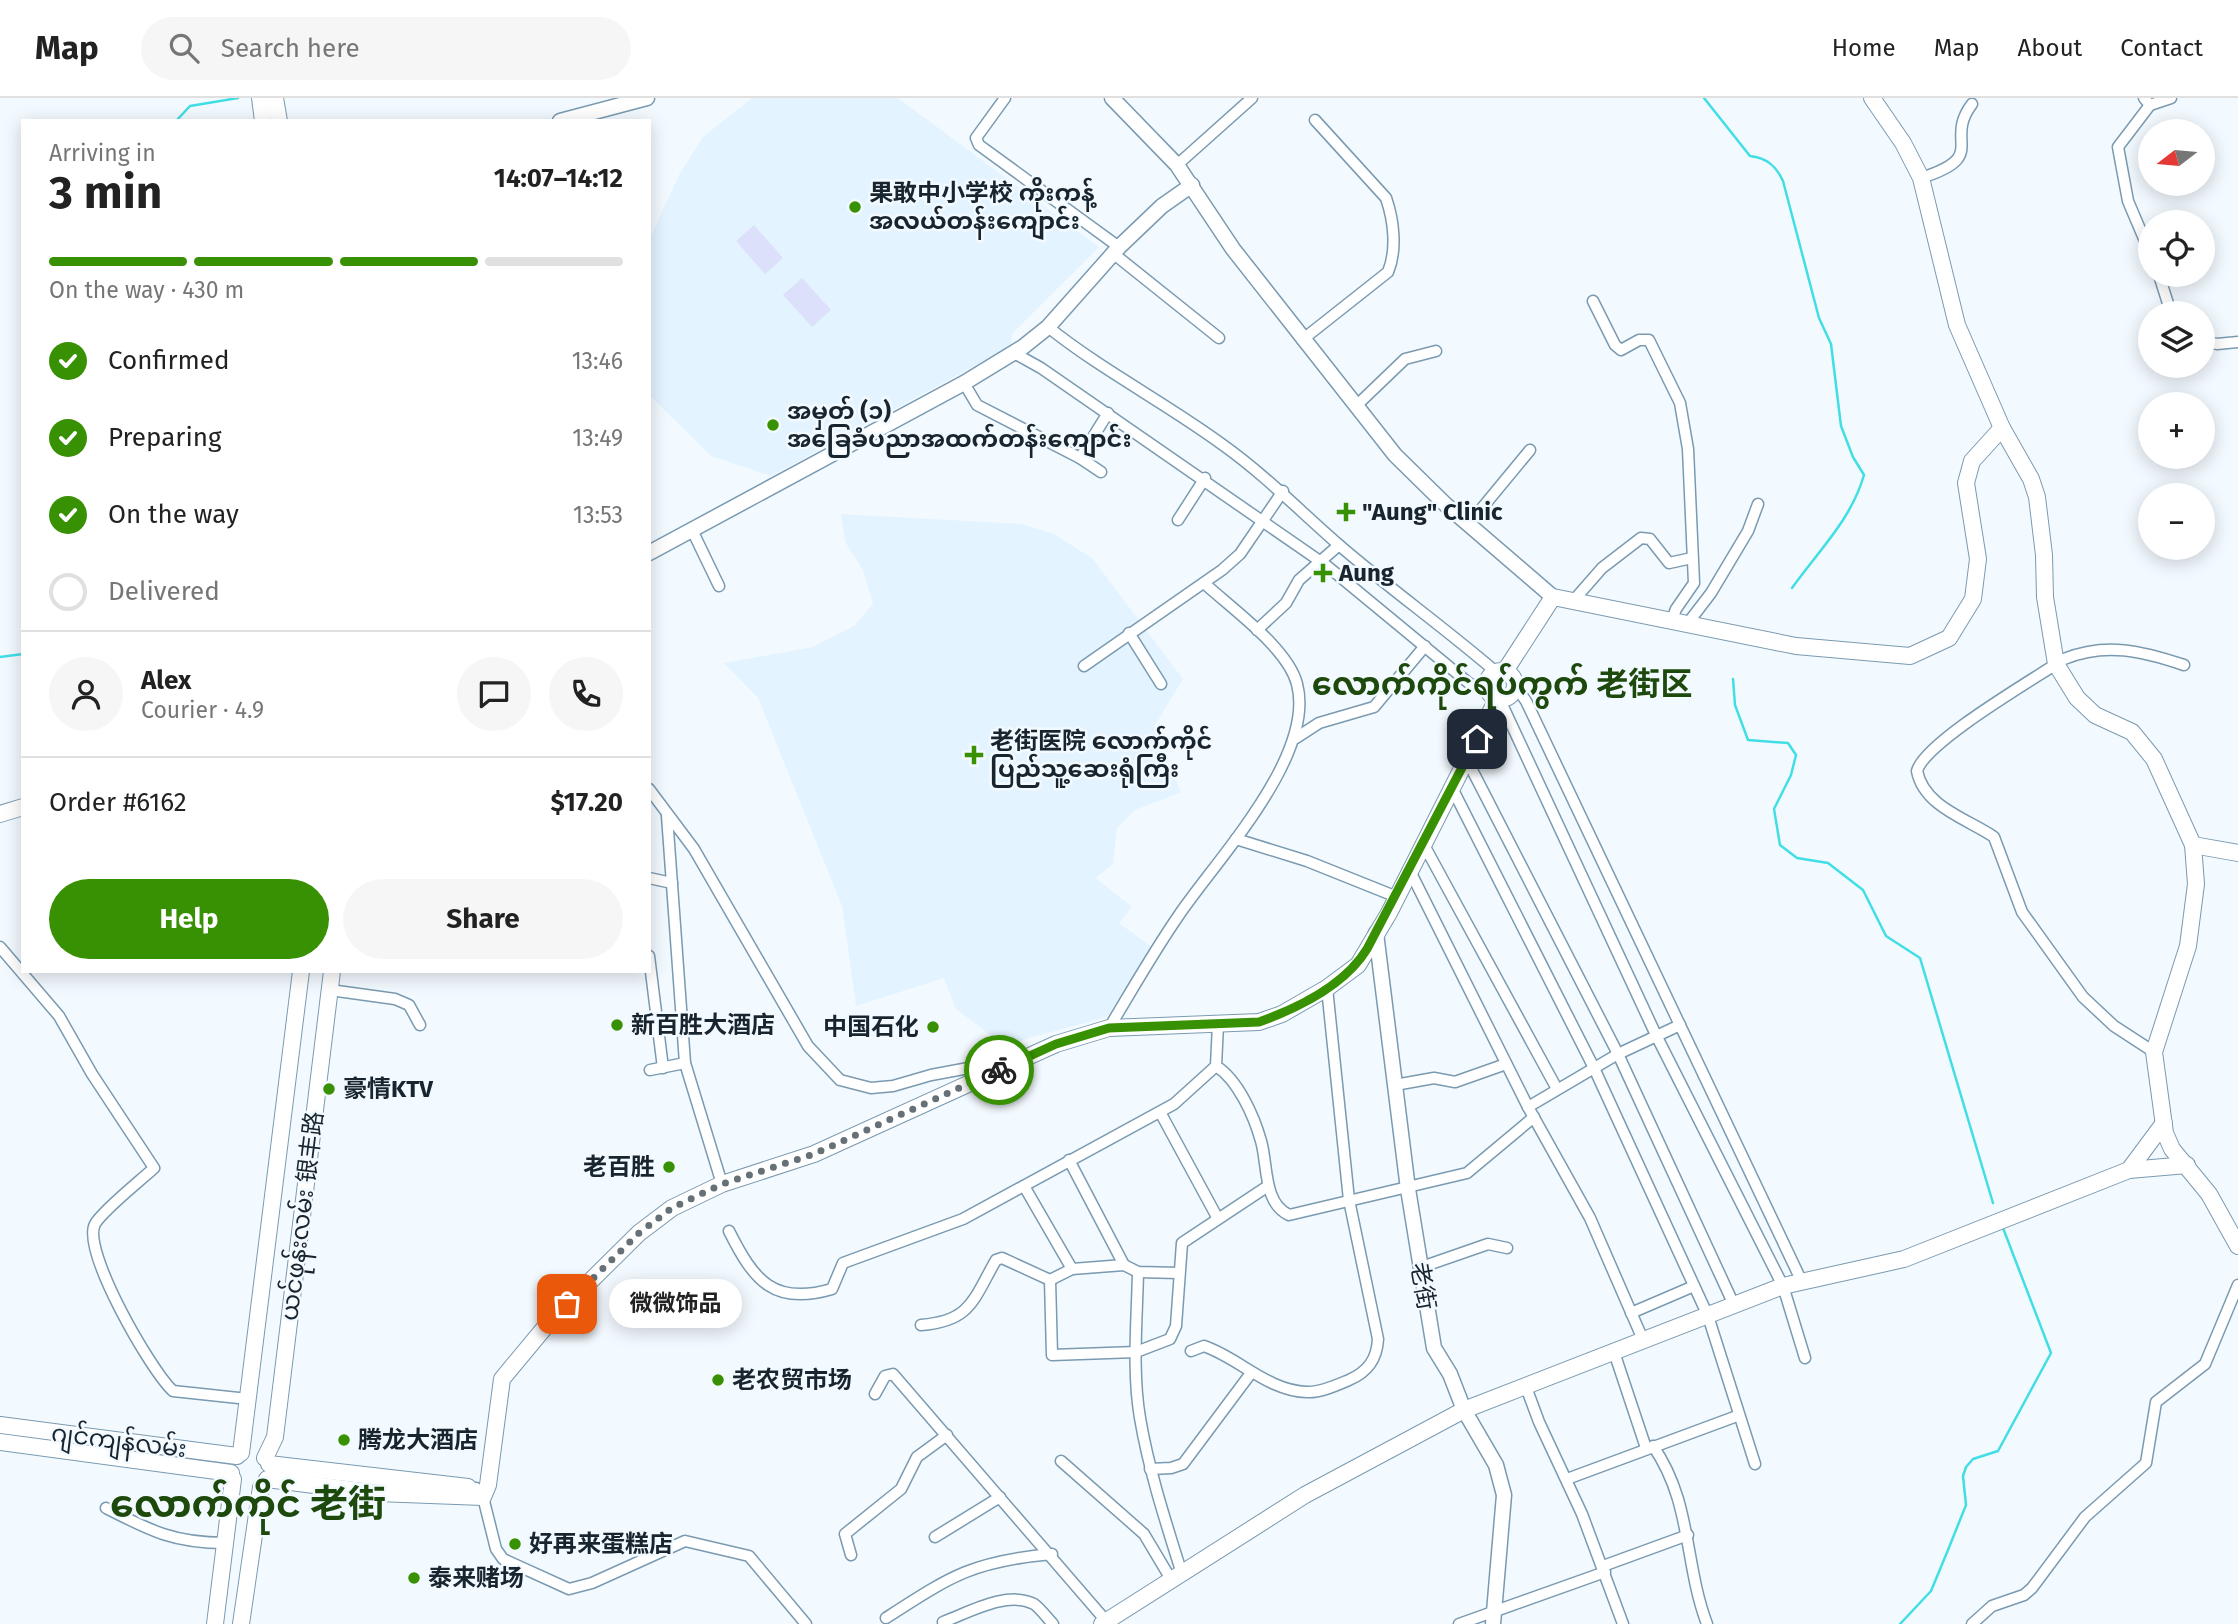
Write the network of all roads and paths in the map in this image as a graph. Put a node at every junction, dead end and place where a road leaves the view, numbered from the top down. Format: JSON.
{"nodes":[{"id":1,"x":260,"y":98,"type":"edge"},
{"id":2,"x":275,"y":98,"type":"edge"},
{"id":3,"x":647,"y":98,"type":"edge"},
{"id":4,"x":1005,"y":98,"type":"edge"},
{"id":5,"x":1112,"y":98,"type":"edge"},
{"id":6,"x":1252,"y":98,"type":"edge"},
{"id":7,"x":1872,"y":98,"type":"edge"},
{"id":8,"x":2171,"y":98,"type":"edge"},
{"id":9,"x":2147,"y":101,"type":"edge"},
{"id":10,"x":1972,"y":103,"type":"dead end"},
{"id":11,"x":263,"y":119,"type":"edge"},
{"id":12,"x":279,"y":119,"type":"edge"},
{"id":13,"x":568,"y":119,"type":"edge"},
{"id":14,"x":1315,"y":120,"type":"dead end"},
{"id":15,"x":1177,"y":165,"type":"junction"},
{"id":16,"x":1921,"y":178,"type":"junction"},
{"id":17,"x":1192,"y":185,"type":"junction"},
{"id":18,"x":2138,"y":224,"type":"edge"},
{"id":19,"x":1116,"y":251,"type":"junction"},
{"id":20,"x":1593,"y":301,"type":"dead end"},
{"id":21,"x":1048,"y":327,"type":"junction"},
{"id":22,"x":1219,"y":338,"type":"dead end"},
{"id":23,"x":1302,"y":340,"type":"junction"},
{"id":24,"x":2238,"y":342,"type":"edge"},
{"id":25,"x":2215,"y":344,"type":"edge"},
{"id":26,"x":1436,"y":351,"type":"dead end"},
{"id":27,"x":1014,"y":352,"type":"junction"},
{"id":28,"x":964,"y":383,"type":"junction"},
{"id":29,"x":1356,"y":406,"type":"junction"},
{"id":30,"x":1108,"y":413,"type":"junction"},
{"id":31,"x":2003,"y":428,"type":"junction"},
{"id":32,"x":1530,"y":450,"type":"dead end"},
{"id":33,"x":1080,"y":458,"type":"junction"},
{"id":34,"x":1101,"y":472,"type":"dead end"},
{"id":35,"x":1205,"y":478,"type":"junction"},
{"id":36,"x":1283,"y":491,"type":"junction"},
{"id":37,"x":1758,"y":504,"type":"dead end"},
{"id":38,"x":1264,"y":519,"type":"junction"},
{"id":39,"x":1178,"y":520,"type":"dead end"},
{"id":40,"x":1468,"y":524,"type":"junction"},
{"id":41,"x":692,"y":530,"type":"junction"},
{"id":42,"x":1339,"y":545,"type":"junction"},
{"id":43,"x":651,"y":552,"type":"edge"},
{"id":44,"x":1692,"y":558,"type":"junction"},
{"id":45,"x":1319,"y":560,"type":"junction"},
{"id":46,"x":1204,"y":583,"type":"junction"},
{"id":47,"x":719,"y":586,"type":"dead end"},
{"id":48,"x":1553,"y":597,"type":"junction"},
{"id":49,"x":1574,"y":600,"type":"junction"},
{"id":50,"x":1680,"y":622,"type":"junction"},
{"id":51,"x":1257,"y":630,"type":"junction"},
{"id":52,"x":1129,"y":633,"type":"junction"},
{"id":53,"x":1425,"y":646,"type":"junction"},
{"id":54,"x":2056,"y":664,"type":"junction"},
{"id":55,"x":2184,"y":665,"type":"dead end"},
{"id":56,"x":1084,"y":666,"type":"dead end"},
{"id":57,"x":1501,"y":671,"type":"junction"},
{"id":58,"x":1161,"y":684,"type":"dead end"},
{"id":59,"x":1516,"y":687,"type":"junction"},
{"id":60,"x":1495,"y":696,"type":"junction"},
{"id":61,"x":1296,"y":738,"type":"junction"},
{"id":62,"x":1467,"y":760,"type":"junction"},
{"id":63,"x":1452,"y":789,"type":"junction"},
{"id":64,"x":651,"y":792,"type":"edge"},
{"id":65,"x":21,"y":808,"type":"edge"},
{"id":66,"x":0,"y":814,"type":"edge"},
{"id":67,"x":667,"y":816,"type":"junction"},
{"id":68,"x":1236,"y":839,"type":"junction"},
{"id":69,"x":1424,"y":845,"type":"junction"},
{"id":70,"x":2193,"y":845,"type":"junction"},
{"id":71,"x":2238,"y":853,"type":"edge"},
{"id":72,"x":1410,"y":871,"type":"junction"},
{"id":73,"x":651,"y":878,"type":"edge"},
{"id":74,"x":672,"y":883,"type":"junction"},
{"id":75,"x":1397,"y":897,"type":"junction"},
{"id":76,"x":1377,"y":933,"type":"junction"},
{"id":77,"x":0,"y":947,"type":"edge"},
{"id":78,"x":21,"y":972,"type":"edge"},
{"id":79,"x":651,"y":972,"type":"edge"},
{"id":80,"x":22,"y":973,"type":"edge"},
{"id":81,"x":301,"y":973,"type":"edge"},
{"id":82,"x":332,"y":973,"type":"edge"},
{"id":83,"x":1327,"y":988,"type":"junction"},
{"id":84,"x":330,"y":990,"type":"junction"},
{"id":85,"x":1218,"y":1024,"type":"junction"},
{"id":86,"x":420,"y":1025,"type":"dead end"},
{"id":87,"x":1680,"y":1025,"type":"junction"},
{"id":88,"x":1109,"y":1028,"type":"junction"},
{"id":89,"x":1656,"y":1035,"type":"junction"},
{"id":90,"x":2154,"y":1052,"type":"junction"},
{"id":91,"x":1618,"y":1054,"type":"junction"},
{"id":92,"x":1026,"y":1058,"type":"junction"},
{"id":93,"x":685,"y":1063,"type":"junction"},
{"id":94,"x":1506,"y":1063,"type":"junction"},
{"id":95,"x":1216,"y":1066,"type":"junction"},
{"id":96,"x":663,"y":1068,"type":"junction"},
{"id":97,"x":1594,"y":1068,"type":"junction"},
{"id":98,"x":650,"y":1070,"type":"dead end"},
{"id":99,"x":1395,"y":1085,"type":"junction"},
{"id":100,"x":1557,"y":1089,"type":"junction"},
{"id":101,"x":1160,"y":1112,"type":"junction"},
{"id":102,"x":1531,"y":1112,"type":"junction"},
{"id":103,"x":2164,"y":1123,"type":"junction"},
{"id":104,"x":1069,"y":1160,"type":"junction"},
{"id":105,"x":2188,"y":1165,"type":"junction"},
{"id":106,"x":2129,"y":1170,"type":"junction"},
{"id":107,"x":722,"y":1184,"type":"junction"},
{"id":108,"x":1024,"y":1186,"type":"junction"},
{"id":109,"x":1268,"y":1186,"type":"junction"},
{"id":110,"x":1408,"y":1189,"type":"junction"},
{"id":111,"x":1349,"y":1200,"type":"junction"},
{"id":112,"x":1217,"y":1217,"type":"junction"},
{"id":113,"x":729,"y":1231,"type":"dead end"},
{"id":114,"x":2238,"y":1246,"type":"edge"},
{"id":115,"x":1507,"y":1248,"type":"dead end"},
{"id":116,"x":1124,"y":1265,"type":"junction"},
{"id":117,"x":1419,"y":1268,"type":"junction"},
{"id":118,"x":1072,"y":1269,"type":"junction"},
{"id":119,"x":1138,"y":1272,"type":"junction"},
{"id":120,"x":1179,"y":1273,"type":"junction"},
{"id":121,"x":1050,"y":1280,"type":"junction"},
{"id":122,"x":1802,"y":1282,"type":"junction"},
{"id":123,"x":2238,"y":1285,"type":"edge"},
{"id":124,"x":1694,"y":1286,"type":"junction"},
{"id":125,"x":1783,"y":1286,"type":"junction"},
{"id":126,"x":1734,"y":1305,"type":"junction"},
{"id":127,"x":1631,"y":1313,"type":"junction"},
{"id":128,"x":1708,"y":1316,"type":"junction"},
{"id":129,"x":921,"y":1325,"type":"dead end"},
{"id":130,"x":1644,"y":1342,"type":"junction"},
{"id":131,"x":1191,"y":1351,"type":"dead end"},
{"id":132,"x":1136,"y":1352,"type":"junction"},
{"id":133,"x":1614,"y":1352,"type":"junction"},
{"id":134,"x":1805,"y":1358,"type":"dead end"},
{"id":135,"x":1251,"y":1373,"type":"junction"},
{"id":136,"x":1526,"y":1387,"type":"junction"},
{"id":137,"x":875,"y":1394,"type":"dead end"},
{"id":138,"x":248,"y":1399,"type":"junction"},
{"id":139,"x":1464,"y":1410,"type":"junction"},
{"id":140,"x":1737,"y":1416,"type":"junction"},
{"id":141,"x":0,"y":1425,"type":"edge"},
{"id":142,"x":947,"y":1435,"type":"junction"},
{"id":143,"x":11,"y":1438,"type":"edge"},
{"id":144,"x":1650,"y":1447,"type":"junction"},
{"id":145,"x":239,"y":1455,"type":"junction"},
{"id":146,"x":1061,"y":1461,"type":"dead end"},
{"id":147,"x":1755,"y":1464,"type":"dead end"},
{"id":148,"x":1150,"y":1469,"type":"junction"},
{"id":149,"x":266,"y":1472,"type":"junction"},
{"id":150,"x":232,"y":1476,"type":"junction"},
{"id":151,"x":1567,"y":1479,"type":"junction"},
{"id":152,"x":482,"y":1490,"type":"junction"},
{"id":153,"x":1000,"y":1497,"type":"junction"},
{"id":154,"x":106,"y":1508,"type":"dead end"},
{"id":155,"x":1688,"y":1535,"type":"junction"},
{"id":156,"x":935,"y":1537,"type":"dead end"},
{"id":157,"x":225,"y":1543,"type":"junction"},
{"id":158,"x":1052,"y":1554,"type":"junction"},
{"id":159,"x":851,"y":1555,"type":"dead end"},
{"id":160,"x":1604,"y":1569,"type":"junction"},
{"id":161,"x":1177,"y":1577,"type":"junction"},
{"id":162,"x":1493,"y":1617,"type":"edge"},
{"id":163,"x":886,"y":1618,"type":"dead end"},
{"id":164,"x":943,"y":1622,"type":"dead end"},
{"id":165,"x":1104,"y":1623,"type":"edge"},
{"id":166,"x":215,"y":1624,"type":"edge"},
{"id":167,"x":241,"y":1624,"type":"edge"},
{"id":168,"x":806,"y":1624,"type":"edge"},
{"id":169,"x":1053,"y":1624,"type":"edge"},
{"id":170,"x":1459,"y":1624,"type":"edge"},
{"id":171,"x":1623,"y":1624,"type":"edge"},
{"id":172,"x":1707,"y":1624,"type":"edge"},
{"id":173,"x":1972,"y":1624,"type":"edge"}],
"edges":[{"from":1,"to":11,"type":"main road"},
{"from":2,"to":12,"type":"main road"},
{"from":3,"to":13,"type":"street"},
{"from":4,"to":19,"type":"street"},
{"from":5,"to":15,"type":"street"},
{"from":6,"to":15,"type":"street"},
{"from":7,"to":16,"type":"main road"},
{"from":8,"to":9,"type":"street"},
{"from":9,"to":18,"type":"street"},
{"from":10,"to":16,"type":"street"},
{"from":14,"to":23,"type":"street"},
{"from":15,"to":17,"type":"street"},
{"from":16,"to":31,"type":"main road"},
{"from":17,"to":19,"type":"street"},
{"from":17,"to":23,"type":"street"},
{"from":19,"to":21,"type":"street"},
{"from":19,"to":22,"type":"street"},
{"from":20,"to":44,"type":"street"},
{"from":21,"to":27,"type":"street"},
{"from":21,"to":36,"type":"street"},
{"from":23,"to":29,"type":"street"},
{"from":24,"to":25,"type":"street"},
{"from":26,"to":29,"type":"street"},
{"from":27,"to":28,"type":"street"},
{"from":27,"to":30,"type":"street"},
{"from":28,"to":33,"type":"street"},
{"from":28,"to":41,"type":"street"},
{"from":29,"to":40,"type":"street"},
{"from":30,"to":33,"type":"street"},
{"from":30,"to":35,"type":"street"},
{"from":31,"to":50,"type":"main road"},
{"from":31,"to":54,"type":"main road"},
{"from":32,"to":40,"type":"street"},
{"from":33,"to":34,"type":"street"},
{"from":35,"to":38,"type":"street"},
{"from":35,"to":39,"type":"street"},
{"from":36,"to":38,"type":"street"},
{"from":36,"to":42,"type":"street"},
{"from":37,"to":50,"type":"street"},
{"from":38,"to":45,"type":"street"},
{"from":38,"to":46,"type":"street"},
{"from":40,"to":48,"type":"street"},
{"from":41,"to":43,"type":"street"},
{"from":41,"to":47,"type":"street"},
{"from":42,"to":45,"type":"street"},
{"from":42,"to":57,"type":"street"},
{"from":44,"to":49,"type":"street"},
{"from":44,"to":50,"type":"street"},
{"from":45,"to":51,"type":"street"},
{"from":45,"to":53,"type":"street"},
{"from":46,"to":51,"type":"street"},
{"from":46,"to":52,"type":"street"},
{"from":48,"to":49,"type":"main road"},
{"from":48,"to":57,"type":"main road"},
{"from":49,"to":50,"type":"main road"},
{"from":51,"to":61,"type":"street"},
{"from":52,"to":56,"type":"street"},
{"from":52,"to":58,"type":"street"},
{"from":53,"to":60,"type":"street"},
{"from":53,"to":61,"type":"street"},
{"from":54,"to":55,"type":"street"},
{"from":54,"to":70,"type":"main road"},
{"from":54,"to":90,"type":"street"},
{"from":57,"to":59,"type":"main road"},
{"from":57,"to":60,"type":"main road"},
{"from":59,"to":60,"type":"main road"},
{"from":59,"to":87,"type":"street"},
{"from":60,"to":62,"type":"main road"},
{"from":60,"to":89,"type":"street"},
{"from":61,"to":68,"type":"street"},
{"from":62,"to":63,"type":"main road"},
{"from":62,"to":91,"type":"street"},
{"from":63,"to":69,"type":"main road"},
{"from":63,"to":97,"type":"street"},
{"from":64,"to":67,"type":"street"},
{"from":65,"to":66,"type":"main road"},
{"from":67,"to":74,"type":"street"},
{"from":67,"to":92,"type":"street"},
{"from":68,"to":75,"type":"street"},
{"from":68,"to":88,"type":"street"},
{"from":69,"to":72,"type":"main road"},
{"from":69,"to":100,"type":"street"},
{"from":70,"to":71,"type":"main road"},
{"from":70,"to":90,"type":"main road"},
{"from":72,"to":75,"type":"main road"},
{"from":72,"to":94,"type":"street"},
{"from":73,"to":74,"type":"street"},
{"from":74,"to":93,"type":"street"},
{"from":75,"to":76,"type":"main road"},
{"from":76,"to":83,"type":"main road"},
{"from":76,"to":99,"type":"street","name":"老街"},
{"from":77,"to":78,"type":"street"},
{"from":79,"to":96,"type":"street"},
{"from":80,"to":138,"type":"street"},
{"from":81,"to":138,"type":"main road","name":"ယင်ဖုန်းလမ်း 银丰路"},
{"from":82,"to":84,"type":"main road","name":"ယင်ဖုန်းလမ်း 银丰路"},
{"from":83,"to":85,"type":"main road"},
{"from":83,"to":111,"type":"street"},
{"from":84,"to":86,"type":"street"},
{"from":84,"to":149,"type":"main road","name":"ယင်ဖုန်းလမ်း 银丰路"},
{"from":85,"to":88,"type":"main road"},
{"from":85,"to":95,"type":"street"},
{"from":87,"to":89,"type":"street"},
{"from":87,"to":122,"type":"street"},
{"from":88,"to":92,"type":"main road"},
{"from":89,"to":91,"type":"street"},
{"from":89,"to":125,"type":"street"},
{"from":90,"to":103,"type":"main road"},
{"from":91,"to":97,"type":"street"},
{"from":91,"to":126,"type":"street"},
{"from":92,"to":107,"type":"main road"},
{"from":93,"to":96,"type":"street"},
{"from":93,"to":107,"type":"street"},
{"from":94,"to":99,"type":"street"},
{"from":94,"to":102,"type":"street"},
{"from":95,"to":101,"type":"street"},
{"from":95,"to":109,"type":"street"},
{"from":96,"to":98,"type":"street"},
{"from":97,"to":100,"type":"street"},
{"from":97,"to":124,"type":"street"},
{"from":99,"to":110,"type":"street","name":"老街"},
{"from":100,"to":102,"type":"street"},
{"from":101,"to":104,"type":"street"},
{"from":101,"to":112,"type":"street"},
{"from":102,"to":110,"type":"street"},
{"from":102,"to":127,"type":"street"},
{"from":103,"to":105,"type":"main road"},
{"from":103,"to":106,"type":"main road"},
{"from":104,"to":108,"type":"street"},
{"from":104,"to":116,"type":"street"},
{"from":105,"to":106,"type":"main road"},
{"from":105,"to":114,"type":"main road"},
{"from":106,"to":122,"type":"main road"},
{"from":107,"to":152,"type":"main road"},
{"from":108,"to":113,"type":"street"},
{"from":108,"to":118,"type":"street"},
{"from":109,"to":111,"type":"street"},
{"from":109,"to":112,"type":"street"},
{"from":110,"to":111,"type":"street"},
{"from":110,"to":117,"type":"street","name":"老街"},
{"from":111,"to":135,"type":"street"},
{"from":112,"to":120,"type":"street"},
{"from":115,"to":117,"type":"street"},
{"from":116,"to":118,"type":"street"},
{"from":116,"to":119,"type":"street"},
{"from":117,"to":139,"type":"street","name":"老街"},
{"from":118,"to":121,"type":"street"},
{"from":119,"to":120,"type":"street"},
{"from":119,"to":132,"type":"street"},
{"from":120,"to":132,"type":"street"},
{"from":121,"to":129,"type":"street"},
{"from":121,"to":132,"type":"street"},
{"from":122,"to":125,"type":"main road"},
{"from":123,"to":173,"type":"street"},
{"from":124,"to":127,"type":"street"},
{"from":124,"to":128,"type":"street"},
{"from":125,"to":126,"type":"main road"},
{"from":125,"to":134,"type":"street"},
{"from":126,"to":128,"type":"main road"},
{"from":127,"to":130,"type":"street"},
{"from":128,"to":130,"type":"main road"},
{"from":128,"to":140,"type":"street"},
{"from":130,"to":133,"type":"main road"},
{"from":131,"to":135,"type":"street"},
{"from":132,"to":148,"type":"street"},
{"from":133,"to":136,"type":"main road"},
{"from":133,"to":144,"type":"street"},
{"from":135,"to":148,"type":"street"},
{"from":136,"to":139,"type":"main road"},
{"from":136,"to":151,"type":"street"},
{"from":137,"to":142,"type":"street"},
{"from":138,"to":145,"type":"main road","name":"ယင်ဖုန်းလမ်း 银丰路"},
{"from":139,"to":161,"type":"main road"},
{"from":139,"to":162,"type":"street","name":"老街"},
{"from":140,"to":144,"type":"street"},
{"from":140,"to":147,"type":"street"},
{"from":141,"to":143,"type":"main road","name":"ဂျင်ကျန်လမ်း"},
{"from":142,"to":153,"type":"street"},
{"from":142,"to":159,"type":"street"},
{"from":143,"to":145,"type":"main road","name":"ဂျင်ကျန်လမ်း"},
{"from":143,"to":150,"type":"main road","name":"ဂျင်ကျန်လမ်း"},
{"from":144,"to":151,"type":"street"},
{"from":144,"to":155,"type":"street"},
{"from":145,"to":149,"type":"main road","name":"ဂျင်ကျန်လမ်း"},
{"from":145,"to":150,"type":"main road","name":"ယင်ဖုန်းလမ်း 银丰路"},
{"from":146,"to":161,"type":"street"},
{"from":148,"to":161,"type":"street"},
{"from":149,"to":150,"type":"main road","name":"ဂျင်ကျန်လမ်း"},
{"from":149,"to":152,"type":"main road"},
{"from":149,"to":167,"type":"main road","name":"ယင်ဖုန်းလမ်း 银丰路"},
{"from":150,"to":157,"type":"main road","name":"ယင်ဖုန်းလမ်း 银丰路"},
{"from":151,"to":160,"type":"street"},
{"from":152,"to":168,"type":"street"},
{"from":153,"to":156,"type":"street"},
{"from":153,"to":158,"type":"street"},
{"from":154,"to":157,"type":"street"},
{"from":155,"to":160,"type":"street"},
{"from":155,"to":172,"type":"street"},
{"from":157,"to":166,"type":"main road","name":"ယင်ဖုန်းလမ်း 银丰路"},
{"from":158,"to":163,"type":"street"},
{"from":158,"to":165,"type":"street"},
{"from":160,"to":162,"type":"street"},
{"from":160,"to":171,"type":"street"},
{"from":161,"to":165,"type":"main road"},
{"from":162,"to":170,"type":"street"},
{"from":164,"to":169,"type":"street"}]}
